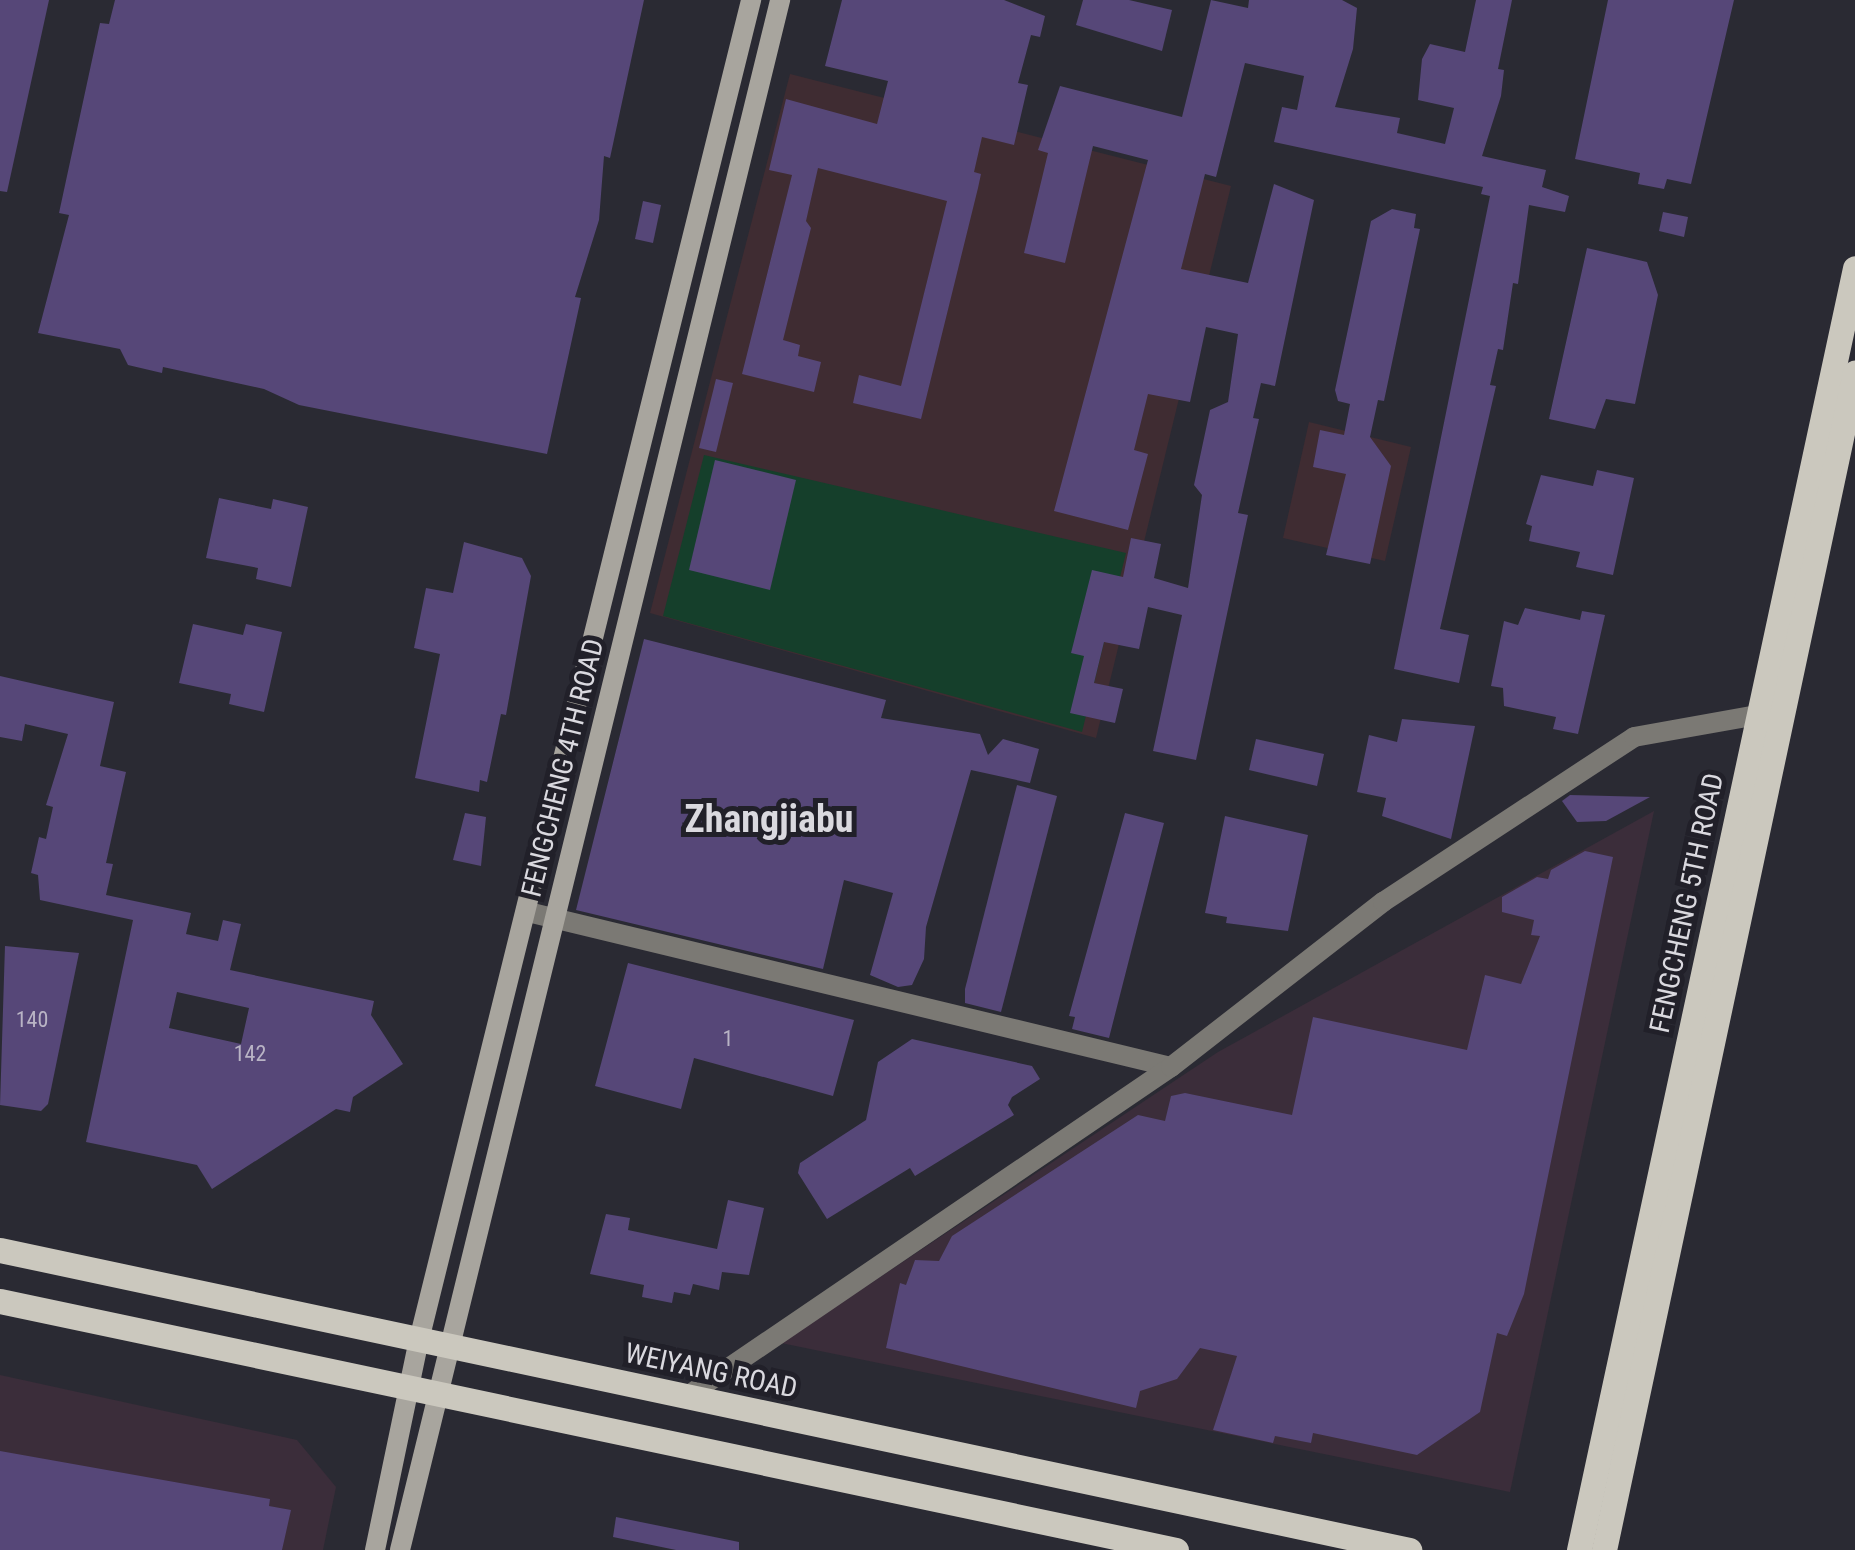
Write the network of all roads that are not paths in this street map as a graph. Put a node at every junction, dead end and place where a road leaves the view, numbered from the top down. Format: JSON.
{"nodes":[{"id":1,"x":752,"y":0,"type":"edge"},
{"id":2,"x":780,"y":0,"type":"edge"},
{"id":3,"x":1855,"y":268,"type":"edge"},
{"id":4,"x":1855,"y":372,"type":"edge"},
{"id":5,"x":1758,"y":715,"type":"junction"},
{"id":6,"x":528,"y":912,"type":"junction"},
{"id":7,"x":554,"y":920,"type":"junction"},
{"id":8,"x":1171,"y":1067,"type":"junction"},
{"id":9,"x":0,"y":1250,"type":"edge"},
{"id":10,"x":0,"y":1301,"type":"edge"},
{"id":11,"x":419,"y":1340,"type":"junction"},
{"id":12,"x":446,"y":1347,"type":"junction"},
{"id":13,"x":425,"y":1388,"type":"junction"},
{"id":14,"x":686,"y":1396,"type":"junction"},
{"id":15,"x":375,"y":1550,"type":"edge"},
{"id":16,"x":400,"y":1550,"type":"edge"},
{"id":17,"x":1176,"y":1550,"type":"edge"},
{"id":18,"x":1410,"y":1550,"type":"edge"},
{"id":19,"x":1580,"y":1550,"type":"edge"},
{"id":20,"x":1604,"y":1550,"type":"edge"}],
"edges":[{"from":1,"to":6,"type":"street","name":"FENGCHENG 4TH ROAD"},
{"from":2,"to":7,"type":"street","name":"FENGCHENG 4TH ROAD"},
{"from":3,"to":5,"type":"main road","name":"FENGCHENG 5TH ROAD"},
{"from":4,"to":20,"type":"main road","name":"FENGCHENG 5TH ROAD"},
{"from":5,"to":8,"type":"street"},
{"from":5,"to":19,"type":"main road","name":"FENGCHENG 5TH ROAD"},
{"from":6,"to":7,"type":"street"},
{"from":6,"to":11,"type":"street","name":"FENGCHENG 4TH ROAD"},
{"from":7,"to":8,"type":"street"},
{"from":7,"to":12,"type":"street","name":"FENGCHENG 4TH ROAD"},
{"from":8,"to":14,"type":"street"},
{"from":9,"to":11,"type":"main road","name":"WEIYANG ROAD"},
{"from":10,"to":13,"type":"main road"},
{"from":11,"to":12,"type":"main road","name":"WEIYANG ROAD"},
{"from":11,"to":13,"type":"street"},
{"from":12,"to":13,"type":"street","name":"FENGCHENG 4TH ROAD"},
{"from":12,"to":14,"type":"main road","name":"WEIYANG ROAD"},
{"from":13,"to":15,"type":"street"},
{"from":13,"to":16,"type":"street","name":"FENGCHENG 4TH ROAD"},
{"from":13,"to":17,"type":"main road"},
{"from":14,"to":18,"type":"main road","name":"WEIYANG ROAD"}]}
